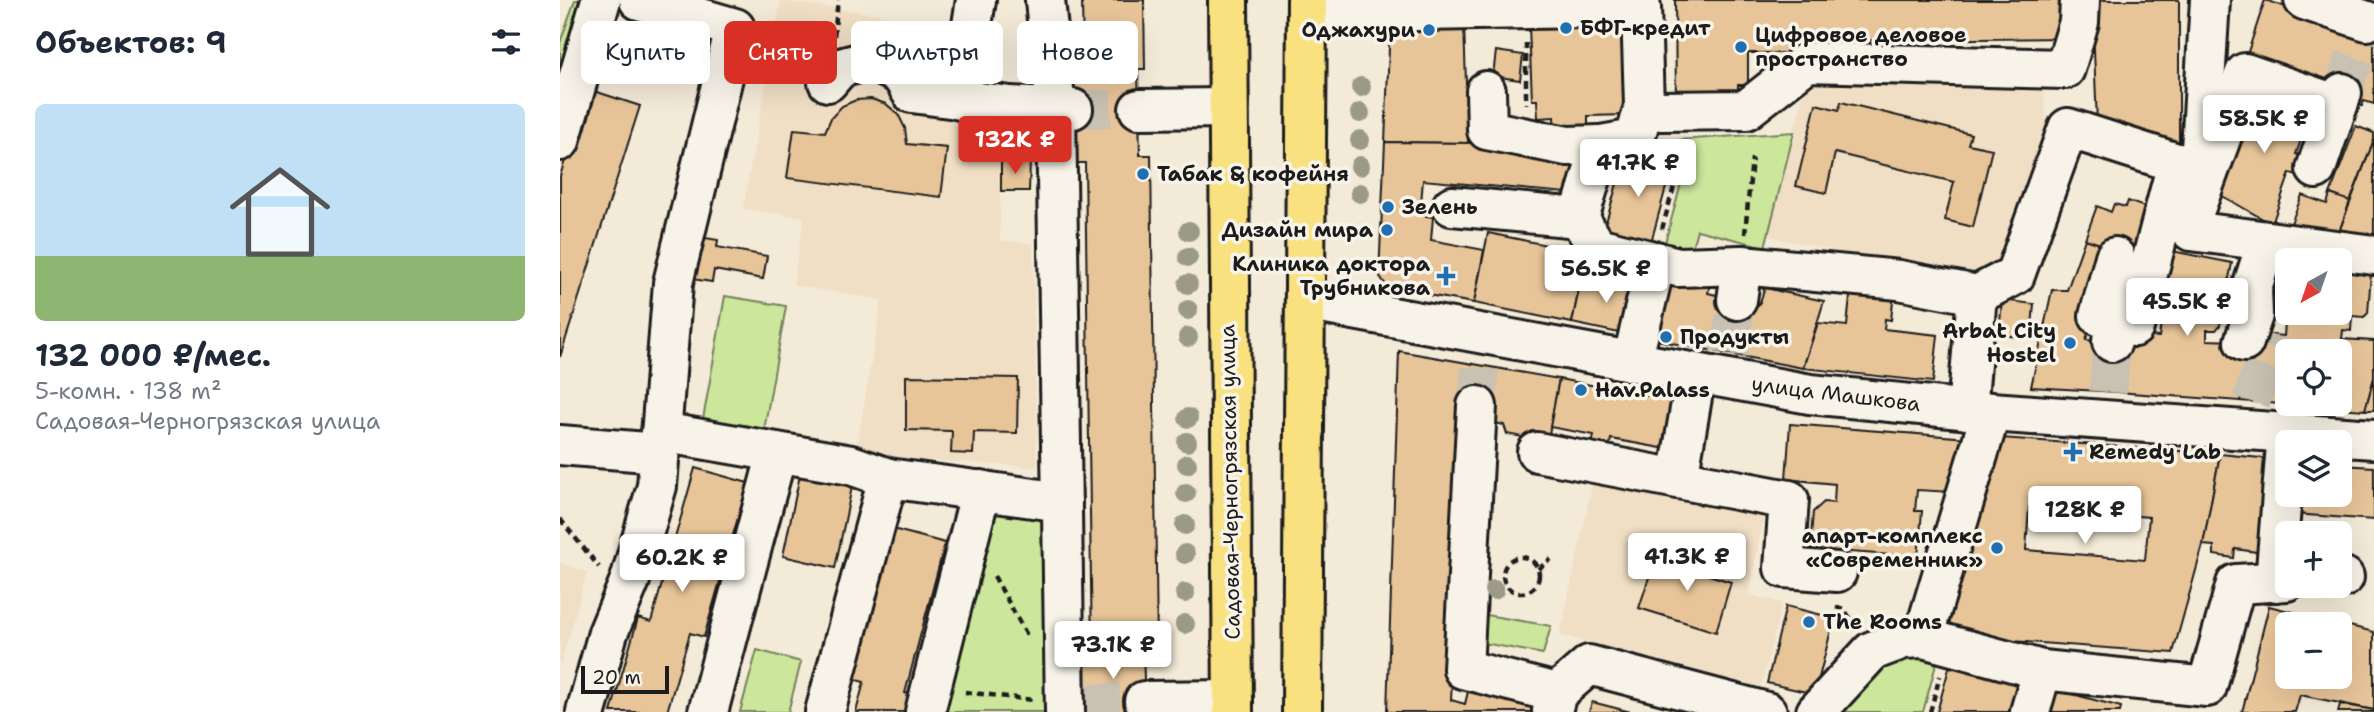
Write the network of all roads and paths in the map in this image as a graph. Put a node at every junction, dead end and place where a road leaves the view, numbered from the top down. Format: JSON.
{"nodes":[{"id":1,"x":601,"y":0,"type":"edge"},
{"id":2,"x":639,"y":0,"type":"edge"},
{"id":3,"x":838,"y":0,"type":"edge"},
{"id":4,"x":976,"y":0,"type":"edge"},
{"id":5,"x":1045,"y":0,"type":"edge"},
{"id":6,"x":1228,"y":0,"type":"edge"},
{"id":7,"x":2080,"y":0,"type":"edge"},
{"id":8,"x":2210,"y":0,"type":"edge"},
{"id":9,"x":2304,"y":0,"type":"edge"},
{"id":10,"x":1307,"y":7,"type":"edge"},
{"id":11,"x":837,"y":8,"type":"dead end"},
{"id":12,"x":1522,"y":9,"type":"junction"},
{"id":13,"x":2368,"y":18,"type":"edge"},
{"id":14,"x":837,"y":72,"type":"edge"},
{"id":15,"x":1486,"y":90,"type":"dead end"},
{"id":16,"x":960,"y":100,"type":"junction"},
{"id":17,"x":1644,"y":106,"type":"junction"},
{"id":18,"x":1227,"y":108,"type":"junction"},
{"id":19,"x":1065,"y":109,"type":"junction"},
{"id":20,"x":1139,"y":109,"type":"tunnel mouth"},
{"id":21,"x":1527,"y":139,"type":"junction"},
{"id":22,"x":560,"y":141,"type":"edge"},
{"id":23,"x":1601,"y":145,"type":"junction"},
{"id":24,"x":1752,"y":158,"type":"dead end"},
{"id":25,"x":2177,"y":163,"type":"junction"},
{"id":26,"x":1679,"y":169,"type":"dead end"},
{"id":27,"x":2316,"y":169,"type":"dead end"},
{"id":28,"x":1452,"y":206,"type":"dead end"},
{"id":29,"x":1579,"y":218,"type":"junction"},
{"id":30,"x":2176,"y":229,"type":"junction"},
{"id":31,"x":2267,"y":241,"type":"junction"},
{"id":32,"x":2374,"y":255,"type":"edge"},
{"id":33,"x":2116,"y":257,"type":"dead end"},
{"id":34,"x":1657,"y":261,"type":"junction"},
{"id":35,"x":1740,"y":282,"type":"junction"},
{"id":36,"x":1977,"y":295,"type":"junction"},
{"id":37,"x":1305,"y":301,"type":"junction"},
{"id":38,"x":2256,"y":331,"type":"tunnel mouth"},
{"id":39,"x":1632,"y":362,"type":"junction"},
{"id":40,"x":1716,"y":369,"type":"junction"},
{"id":41,"x":1477,"y":406,"type":"tunnel mouth"},
{"id":42,"x":1979,"y":411,"type":"junction"},
{"id":43,"x":2281,"y":430,"type":"edge"},
{"id":44,"x":2352,"y":435,"type":"edge"},
{"id":45,"x":2373,"y":436,"type":"edge"},
{"id":46,"x":660,"y":442,"type":"junction"},
{"id":47,"x":560,"y":445,"type":"edge"},
{"id":48,"x":1537,"y":452,"type":"dead end"},
{"id":49,"x":777,"y":453,"type":"junction"},
{"id":50,"x":888,"y":478,"type":"junction"},
{"id":51,"x":1678,"y":479,"type":"junction"},
{"id":52,"x":981,"y":490,"type":"junction"},
{"id":53,"x":1062,"y":502,"type":"junction"},
{"id":54,"x":560,"y":519,"type":"edge"},
{"id":55,"x":970,"y":534,"type":"junction"},
{"id":56,"x":1551,"y":559,"type":"dead end"},
{"id":57,"x":1538,"y":569,"type":"junction"},
{"id":58,"x":1838,"y":572,"type":"dead end"},
{"id":59,"x":2275,"y":582,"type":"edge"},
{"id":60,"x":625,"y":591,"type":"junction"},
{"id":61,"x":1031,"y":643,"type":"dead end"},
{"id":62,"x":1933,"y":653,"type":"junction"},
{"id":63,"x":2042,"y":670,"type":"junction"},
{"id":64,"x":2212,"y":699,"type":"edge"},
{"id":65,"x":928,"y":700,"type":"edge"},
{"id":66,"x":1144,"y":701,"type":"tunnel mouth"},
{"id":67,"x":1554,"y":702,"type":"edge"},
{"id":68,"x":1071,"y":706,"type":"edge"},
{"id":69,"x":1233,"y":706,"type":"edge"},
{"id":70,"x":586,"y":712,"type":"edge"},
{"id":71,"x":708,"y":712,"type":"edge"},
{"id":72,"x":825,"y":712,"type":"edge"},
{"id":73,"x":1302,"y":712,"type":"edge"},
{"id":74,"x":1767,"y":712,"type":"edge"},
{"id":75,"x":1816,"y":712,"type":"edge"},
{"id":76,"x":1930,"y":712,"type":"edge"},
{"id":77,"x":2031,"y":712,"type":"edge"}],
"edges":[{"from":1,"to":22,"type":"street"},
{"from":2,"to":46,"type":"street"},
{"from":3,"to":11,"type":"path"},
{"from":4,"to":16,"type":"street"},
{"from":5,"to":19,"type":"street"},
{"from":6,"to":18,"type":"main road","name":"Садовая-Черногрязская улица"},
{"from":7,"to":17,"type":"street"},
{"from":8,"to":25,"type":"street"},
{"from":9,"to":13,"type":"street"},
{"from":10,"to":12,"type":"street"},
{"from":10,"to":37,"type":"main road"},
{"from":12,"to":17,"type":"street"},
{"from":12,"to":21,"type":"path"},
{"from":14,"to":16,"type":"street"},
{"from":15,"to":21,"type":"street"},
{"from":16,"to":19,"type":"street"},
{"from":17,"to":23,"type":"street"},
{"from":18,"to":20,"type":"street"},
{"from":18,"to":69,"type":"main road","name":"Садовая-Черногрязская улица"},
{"from":19,"to":53,"type":"street"},
{"from":21,"to":23,"type":"street"},
{"from":23,"to":29,"type":"street"},
{"from":24,"to":35,"type":"path"},
{"from":25,"to":30,"type":"street"},
{"from":25,"to":36,"type":"street"},
{"from":26,"to":34,"type":"path"},
{"from":27,"to":30,"type":"street"},
{"from":28,"to":29,"type":"street"},
{"from":29,"to":34,"type":"street"},
{"from":30,"to":31,"type":"street"},
{"from":30,"to":33,"type":"street"},
{"from":31,"to":32,"type":"street"},
{"from":31,"to":38,"type":"street"},
{"from":34,"to":35,"type":"street"},
{"from":34,"to":39,"type":"street"},
{"from":35,"to":36,"type":"street"},
{"from":36,"to":42,"type":"street"},
{"from":37,"to":39,"type":"street","name":"улица Машкова"},
{"from":37,"to":73,"type":"main road"},
{"from":39,"to":40,"type":"street","name":"улица Машкова"},
{"from":40,"to":42,"type":"street","name":"улица Машкова"},
{"from":40,"to":51,"type":"street"},
{"from":41,"to":67,"type":"street"},
{"from":42,"to":43,"type":"street","name":"улица Машкова"},
{"from":42,"to":62,"type":"street"},
{"from":44,"to":45,"type":"street","name":"улица Машкова"},
{"from":46,"to":47,"type":"street"},
{"from":46,"to":49,"type":"street"},
{"from":46,"to":60,"type":"street"},
{"from":48,"to":51,"type":"street"},
{"from":49,"to":50,"type":"street"},
{"from":49,"to":71,"type":"street"},
{"from":50,"to":52,"type":"street"},
{"from":50,"to":72,"type":"street"},
{"from":51,"to":58,"type":"street"},
{"from":52,"to":53,"type":"street"},
{"from":52,"to":55,"type":"street"},
{"from":53,"to":68,"type":"street"},
{"from":54,"to":60,"type":"path"},
{"from":55,"to":61,"type":"path"},
{"from":55,"to":65,"type":"street"},
{"from":56,"to":57,"type":"path"},
{"from":57,"to":57,"type":"path"},
{"from":59,"to":64,"type":"street"},
{"from":60,"to":70,"type":"street"},
{"from":62,"to":63,"type":"street"},
{"from":62,"to":75,"type":"street"},
{"from":62,"to":76,"type":"path"},
{"from":63,"to":64,"type":"street"},
{"from":63,"to":77,"type":"street"},
{"from":65,"to":68,"type":"path"},
{"from":66,"to":69,"type":"street"},
{"from":67,"to":74,"type":"street"}]}
